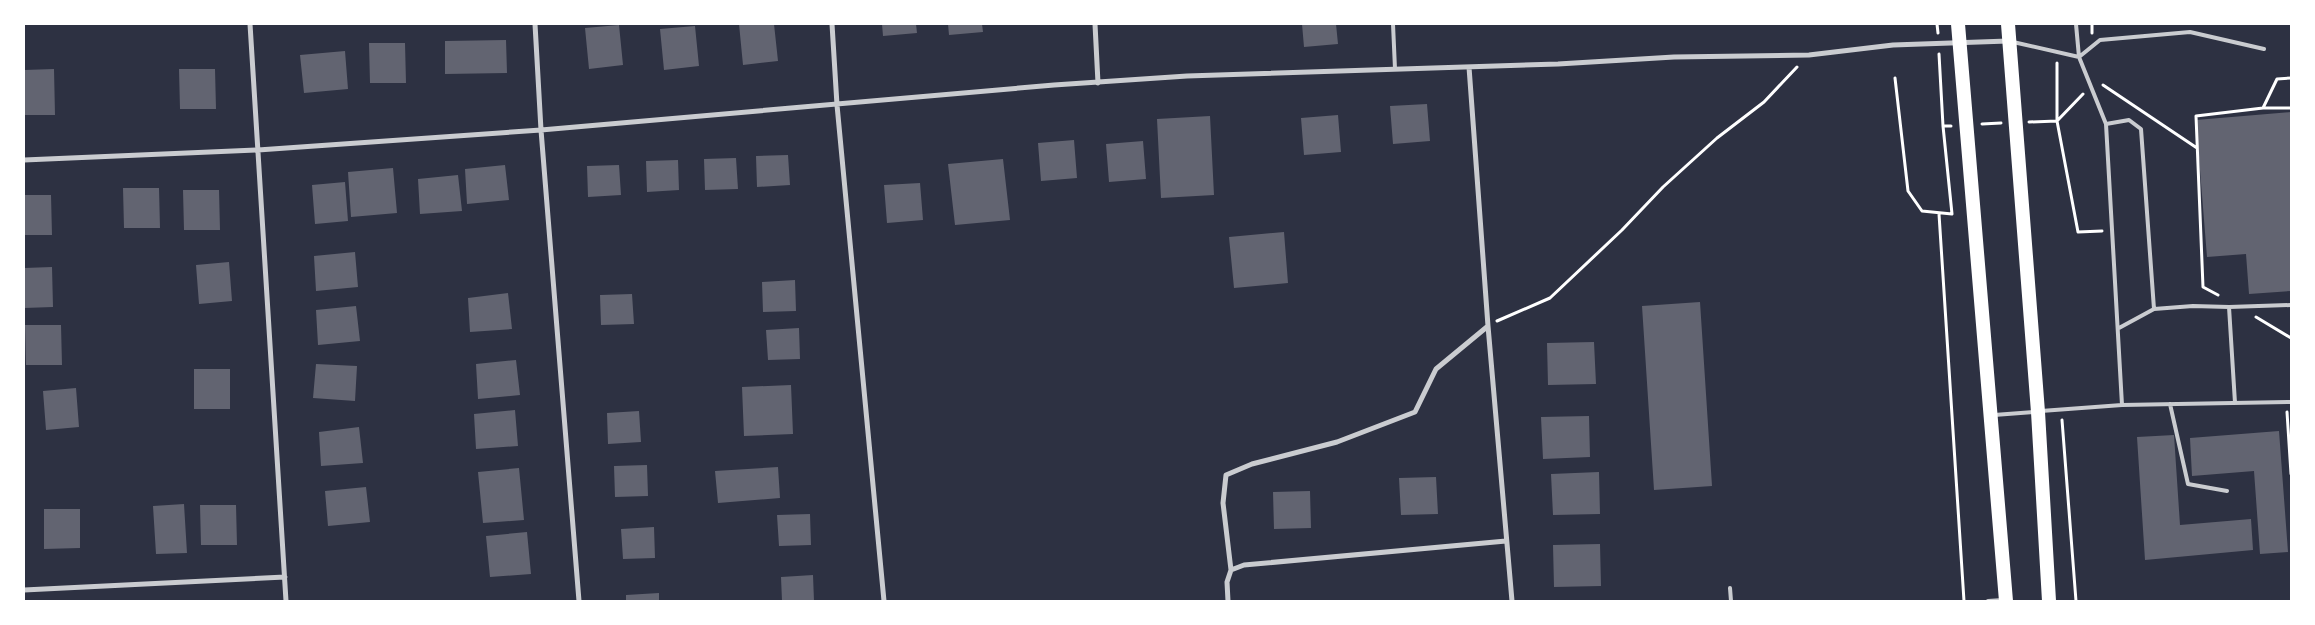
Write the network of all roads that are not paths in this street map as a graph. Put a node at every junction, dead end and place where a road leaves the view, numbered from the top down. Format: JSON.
{"nodes":[{"id":1,"x":250,"y":24,"type":"edge"},
{"id":2,"x":535,"y":24,"type":"edge"},
{"id":3,"x":832,"y":24,"type":"edge"},
{"id":4,"x":1095,"y":24,"type":"edge"},
{"id":5,"x":1392,"y":24,"type":"edge"},
{"id":6,"x":1958,"y":24,"type":"edge"},
{"id":7,"x":2008,"y":24,"type":"edge"},
{"id":8,"x":2076,"y":24,"type":"edge"},
{"id":9,"x":2009,"y":41,"type":"junction"},
{"id":10,"x":1958,"y":44,"type":"junction"},
{"id":11,"x":2264,"y":49,"type":"dead end"},
{"id":12,"x":2079,"y":57,"type":"junction"},
{"id":13,"x":1470,"y":67,"type":"junction"},
{"id":14,"x":1395,"y":69,"type":"junction"},
{"id":15,"x":1098,"y":84,"type":"junction"},
{"id":16,"x":838,"y":105,"type":"junction"},
{"id":17,"x":2106,"y":124,"type":"junction"},
{"id":18,"x":540,"y":130,"type":"junction"},
{"id":19,"x":258,"y":150,"type":"junction"},
{"id":20,"x":24,"y":160,"type":"edge"},
{"id":21,"x":2291,"y":305,"type":"edge"},
{"id":22,"x":2229,"y":307,"type":"junction"},
{"id":23,"x":2154,"y":309,"type":"junction"},
{"id":24,"x":1488,"y":326,"type":"junction"},
{"id":25,"x":2119,"y":328,"type":"junction"},
{"id":26,"x":2289,"y":402,"type":"edge"},
{"id":27,"x":2235,"y":403,"type":"junction"},
{"id":28,"x":2170,"y":404,"type":"junction"},
{"id":29,"x":2122,"y":405,"type":"junction"},
{"id":30,"x":2038,"y":412,"type":"junction"},
{"id":31,"x":1989,"y":415,"type":"junction"},
{"id":32,"x":2227,"y":491,"type":"dead end"},
{"id":33,"x":1506,"y":541,"type":"junction"},
{"id":34,"x":1232,"y":570,"type":"junction"},
{"id":35,"x":285,"y":577,"type":"junction"},
{"id":36,"x":1730,"y":588,"type":"dead end"},
{"id":37,"x":24,"y":590,"type":"edge"},
{"id":38,"x":2006,"y":600,"type":"edge"},
{"id":39,"x":286,"y":601,"type":"edge"},
{"id":40,"x":579,"y":601,"type":"edge"},
{"id":41,"x":884,"y":601,"type":"edge"},
{"id":42,"x":1228,"y":601,"type":"edge"},
{"id":43,"x":1512,"y":601,"type":"edge"},
{"id":44,"x":1731,"y":601,"type":"edge"},
{"id":45,"x":1988,"y":601,"type":"edge"},
{"id":46,"x":2049,"y":601,"type":"edge"}],
"edges":[{"from":1,"to":19,"type":"street"},
{"from":2,"to":18,"type":"street"},
{"from":3,"to":16,"type":"street"},
{"from":4,"to":15,"type":"street"},
{"from":5,"to":14,"type":"lane"},
{"from":6,"to":10,"type":"highway"},
{"from":7,"to":9,"type":"highway"},
{"from":8,"to":12,"type":"lane"},
{"from":9,"to":10,"type":"street"},
{"from":9,"to":12,"type":"lane"},
{"from":9,"to":30,"type":"highway"},
{"from":10,"to":13,"type":"street"},
{"from":10,"to":31,"type":"highway"},
{"from":11,"to":12,"type":"lane"},
{"from":12,"to":17,"type":"lane"},
{"from":13,"to":14,"type":"street"},
{"from":13,"to":24,"type":"street"},
{"from":14,"to":15,"type":"street"},
{"from":15,"to":16,"type":"street"},
{"from":16,"to":18,"type":"street"},
{"from":16,"to":41,"type":"street"},
{"from":17,"to":23,"type":"lane"},
{"from":17,"to":25,"type":"lane"},
{"from":18,"to":19,"type":"street"},
{"from":18,"to":40,"type":"street"},
{"from":19,"to":20,"type":"street"},
{"from":19,"to":35,"type":"street"},
{"from":21,"to":22,"type":"lane"},
{"from":22,"to":23,"type":"lane"},
{"from":22,"to":27,"type":"lane"},
{"from":23,"to":25,"type":"lane"},
{"from":24,"to":33,"type":"street"},
{"from":24,"to":34,"type":"street"},
{"from":25,"to":29,"type":"lane"},
{"from":26,"to":27,"type":"lane"},
{"from":27,"to":28,"type":"lane"},
{"from":28,"to":29,"type":"lane"},
{"from":28,"to":32,"type":"lane"},
{"from":29,"to":30,"type":"lane"},
{"from":30,"to":31,"type":"lane"},
{"from":30,"to":46,"type":"highway"},
{"from":31,"to":38,"type":"highway"},
{"from":33,"to":34,"type":"street"},
{"from":33,"to":43,"type":"street"},
{"from":34,"to":42,"type":"street"},
{"from":35,"to":37,"type":"street"},
{"from":35,"to":39,"type":"street"},
{"from":36,"to":44,"type":"lane"},
{"from":38,"to":45,"type":"lane"}]}
